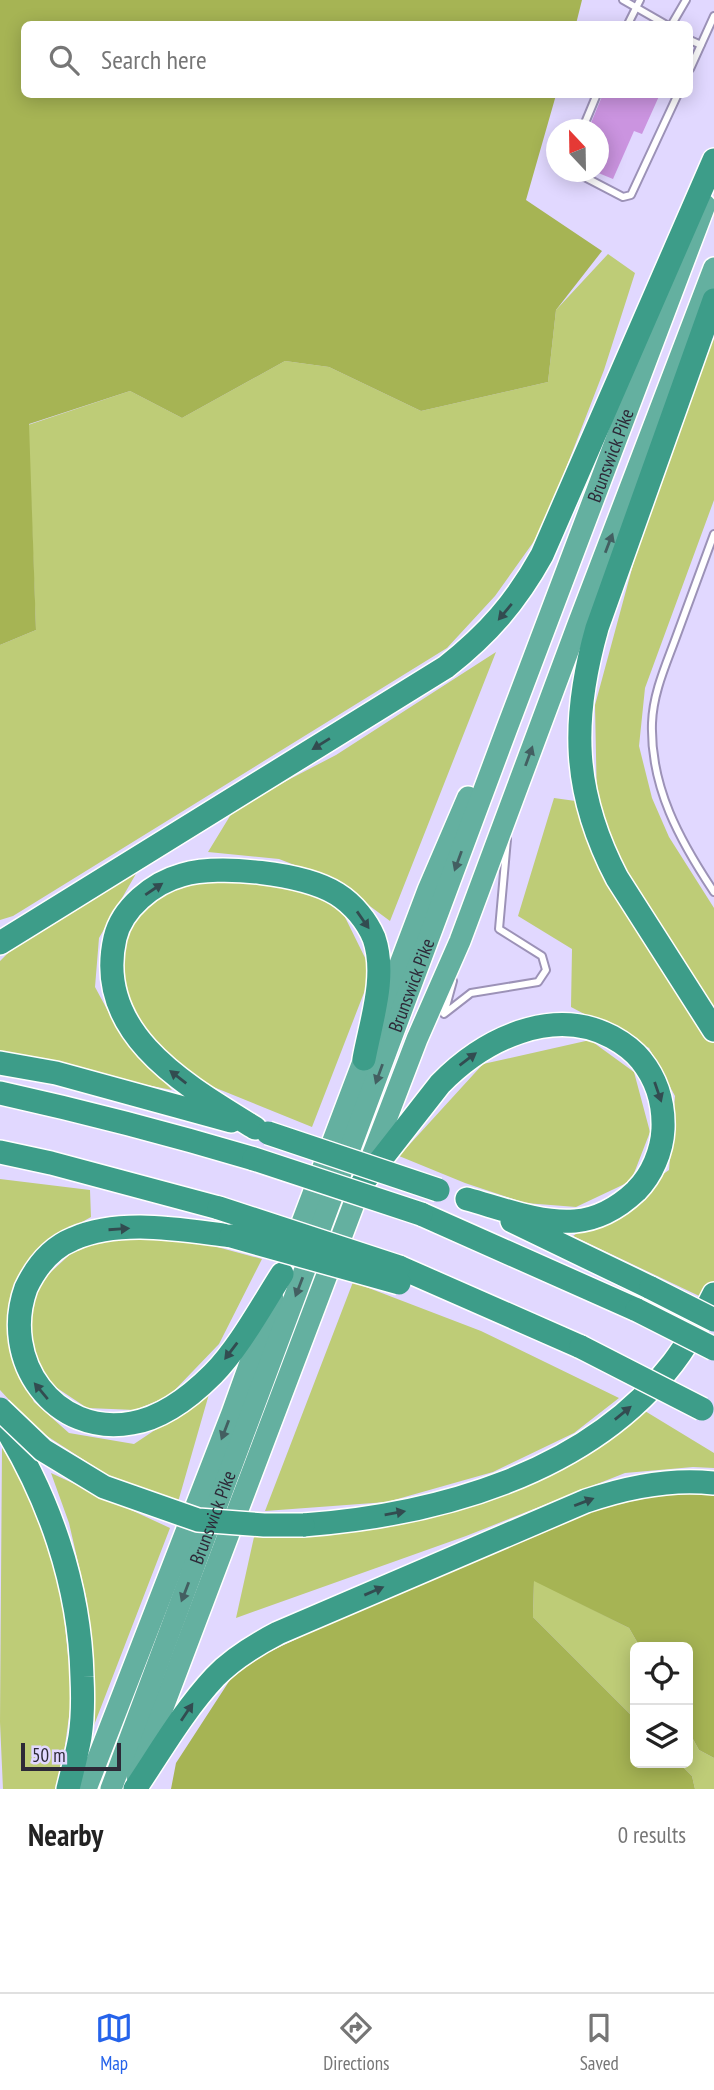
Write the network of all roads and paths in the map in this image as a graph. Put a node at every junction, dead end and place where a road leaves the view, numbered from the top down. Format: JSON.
{"nodes":[{"id":1,"x":623,"y":0,"type":"edge"},
{"id":2,"x":640,"y":0,"type":"edge"},
{"id":3,"x":686,"y":0,"type":"edge"},
{"id":4,"x":635,"y":7,"type":"junction"},
{"id":5,"x":714,"y":16,"type":"edge"},
{"id":6,"x":629,"y":21,"type":"edge"},
{"id":7,"x":660,"y":21,"type":"edge"},
{"id":8,"x":674,"y":21,"type":"edge"},
{"id":9,"x":693,"y":41,"type":"edge"},
{"id":10,"x":701,"y":45,"type":"junction"},
{"id":11,"x":693,"y":62,"type":"edge"},
{"id":12,"x":595,"y":98,"type":"edge"},
{"id":13,"x":676,"y":98,"type":"edge"},
{"id":14,"x":587,"y":119,"type":"edge"},
{"id":15,"x":714,"y":160,"type":"edge"},
{"id":16,"x":594,"y":182,"type":"edge"},
{"id":17,"x":714,"y":182,"type":"edge"},
{"id":18,"x":714,"y":268,"type":"edge"},
{"id":19,"x":714,"y":300,"type":"edge"},
{"id":20,"x":714,"y":534,"type":"edge"},
{"id":21,"x":507,"y":728,"type":"junction"},
{"id":22,"x":511,"y":805,"type":"junction"},
{"id":23,"x":714,"y":892,"type":"edge"},
{"id":24,"x":471,"y":911,"type":"junction"},
{"id":25,"x":0,"y":943,"type":"edge"},
{"id":26,"x":697,"y":1004,"type":"junction"},
{"id":27,"x":714,"y":1030,"type":"edge"},
{"id":28,"x":714,"y":1042,"type":"edge"},
{"id":29,"x":364,"y":1059,"type":"junction"},
{"id":30,"x":0,"y":1063,"type":"edge"},
{"id":31,"x":0,"y":1093,"type":"edge"},
{"id":32,"x":262,"y":1131,"type":"junction"},
{"id":33,"x":0,"y":1152,"type":"edge"},
{"id":34,"x":360,"y":1185,"type":"junction"},
{"id":35,"x":467,"y":1199,"type":"junction"},
{"id":36,"x":282,"y":1273,"type":"junction"},
{"id":37,"x":399,"y":1275,"type":"junction"},
{"id":38,"x":714,"y":1294,"type":"edge"},
{"id":39,"x":714,"y":1320,"type":"edge"},
{"id":40,"x":714,"y":1349,"type":"edge"},
{"id":41,"x":0,"y":1409,"type":"edge"},
{"id":42,"x":708,"y":1412,"type":"edge"},
{"id":43,"x":0,"y":1419,"type":"edge"},
{"id":44,"x":714,"y":1483,"type":"edge"},
{"id":45,"x":68,"y":1789,"type":"edge"},
{"id":46,"x":86,"y":1789,"type":"edge"},
{"id":47,"x":111,"y":1789,"type":"edge"},
{"id":48,"x":133,"y":1789,"type":"edge"}],
"edges":[{"from":1,"to":4,"type":"lane"},
{"from":2,"to":4,"type":"lane"},
{"from":3,"to":8,"type":"lane"},
{"from":4,"to":6,"type":"lane"},
{"from":4,"to":7,"type":"lane"},
{"from":5,"to":10,"type":"lane"},
{"from":9,"to":10,"type":"lane"},
{"from":10,"to":11,"type":"lane"},
{"from":12,"to":14,"type":"lane"},
{"from":13,"to":16,"type":"lane"},
{"from":15,"to":25,"type":"highway","one_way":true},
{"from":17,"to":21,"type":"highway","name":"Brunswick Pike"},
{"from":22,"to":18,"type":"highway","name":"Brunswick Pike","one_way":true},
{"from":19,"to":26,"type":"highway"},
{"from":20,"to":23,"type":"lane"},
{"from":21,"to":29,"type":"highway"},
{"from":21,"to":47,"type":"highway","name":"Brunswick Pike","one_way":true},
{"from":22,"to":24,"type":"highway","name":"Brunswick Pike"},
{"from":22,"to":24,"type":"lane"},
{"from":24,"to":34,"type":"highway","name":"Brunswick Pike"},
{"from":26,"to":27,"type":"highway"},
{"from":26,"to":28,"type":"highway"},
{"from":32,"to":29,"type":"highway","one_way":true},
{"from":29,"to":36,"type":"highway"},
{"from":30,"to":32,"type":"highway"},
{"from":31,"to":40,"type":"highway","bridge":true},
{"from":32,"to":35,"type":"highway","bridge":true},
{"from":33,"to":37,"type":"highway","bridge":true},
{"from":34,"to":35,"type":"highway","one_way":true},
{"from":34,"to":48,"type":"highway","name":"Brunswick Pike"},
{"from":35,"to":39,"type":"highway","bridge":true},
{"from":36,"to":37,"type":"highway","one_way":true,"bridge":true},
{"from":36,"to":46,"type":"highway","one_way":true},
{"from":37,"to":42,"type":"highway","bridge":true},
{"from":41,"to":38,"type":"highway","one_way":true,"bridge":true},
{"from":43,"to":45,"type":"highway"},
{"from":48,"to":44,"type":"highway","one_way":true}]}
